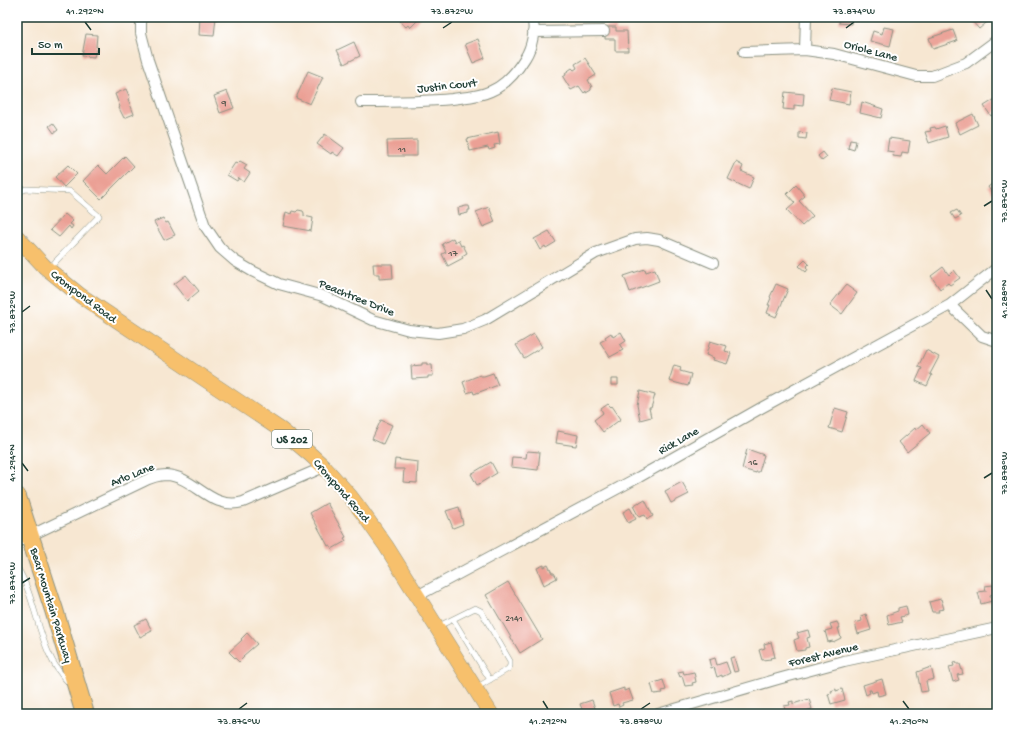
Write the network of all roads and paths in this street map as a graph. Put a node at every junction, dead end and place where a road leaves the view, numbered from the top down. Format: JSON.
{"nodes":[{"id":1,"x":141,"y":17,"type":"edge"},
{"id":2,"x":532,"y":17,"type":"edge"},
{"id":3,"x":806,"y":17,"type":"edge"},
{"id":4,"x":604,"y":31,"type":"dead end"},
{"id":5,"x":533,"y":32,"type":"junction"},
{"id":6,"x":997,"y":40,"type":"edge"},
{"id":7,"x":805,"y":50,"type":"junction"},
{"id":8,"x":744,"y":52,"type":"dead end"},
{"id":9,"x":361,"y":102,"type":"dead end"},
{"id":10,"x":17,"y":193,"type":"edge"},
{"id":11,"x":17,"y":237,"type":"edge"},
{"id":12,"x":713,"y":263,"type":"dead end"},
{"id":13,"x":997,"y":268,"type":"edge"},
{"id":14,"x":49,"y":270,"type":"junction"},
{"id":15,"x":950,"y":305,"type":"junction"},
{"id":16,"x":997,"y":341,"type":"edge"},
{"id":17,"x":324,"y":467,"type":"junction"},
{"id":18,"x":17,"y":497,"type":"edge"},
{"id":19,"x":24,"y":539,"type":"edge"},
{"id":20,"x":17,"y":567,"type":"edge"},
{"id":21,"x":417,"y":596,"type":"junction"},
{"id":22,"x":453,"y":619,"type":"junction"},
{"id":23,"x":437,"y":627,"type":"junction"},
{"id":24,"x":997,"y":628,"type":"edge"},
{"id":25,"x":490,"y":680,"type":"junction"},
{"id":26,"x":476,"y":689,"type":"junction"},
{"id":27,"x":79,"y":692,"type":"junction"},
{"id":28,"x":85,"y":714,"type":"edge"},
{"id":29,"x":491,"y":714,"type":"edge"},
{"id":30,"x":658,"y":714,"type":"edge"}],
"edges":[{"from":1,"to":12,"type":"street","name":"Peachtree Drive"},
{"from":2,"to":5,"type":"street","name":"Justin Court"},
{"from":3,"to":7,"type":"street"},
{"from":4,"to":5,"type":"street"},
{"from":5,"to":9,"type":"street","name":"Justin Court"},
{"from":6,"to":7,"type":"street","name":"Oriole Lane"},
{"from":7,"to":8,"type":"street","name":"Oriole Lane"},
{"from":10,"to":14,"type":"lane"},
{"from":11,"to":14,"type":"main road","name":"Crompond Road","number":"US 202"},
{"from":13,"to":15,"type":"street","name":"Rick Lane"},
{"from":14,"to":17,"type":"main road","name":"Crompond Road","number":"US 202"},
{"from":15,"to":16,"type":"street"},
{"from":15,"to":21,"type":"street","name":"Rick Lane"},
{"from":17,"to":19,"type":"street","name":"Arlo Lane"},
{"from":17,"to":21,"type":"main road","name":"Crompond Road","number":"US 202"},
{"from":18,"to":19,"type":"highway","name":"Bear Mountain Parkway"},
{"from":19,"to":27,"type":"highway","name":"Bear Mountain Parkway"},
{"from":20,"to":27,"type":"lane"},
{"from":21,"to":23,"type":"main road","name":"Crompond Road","number":"US 202"},
{"from":22,"to":23,"type":"lane"},
{"from":22,"to":25,"type":"lane"},
{"from":22,"to":25,"type":"lane"},
{"from":23,"to":26,"type":"main road","name":"Crompond Road","number":"US 202"},
{"from":24,"to":30,"type":"street","name":"Forest Avenue"},
{"from":25,"to":26,"type":"lane"},
{"from":26,"to":29,"type":"main road","name":"Crompond Road","number":"US 202"},
{"from":27,"to":28,"type":"highway","name":"Bear Mountain Parkway"}]}
